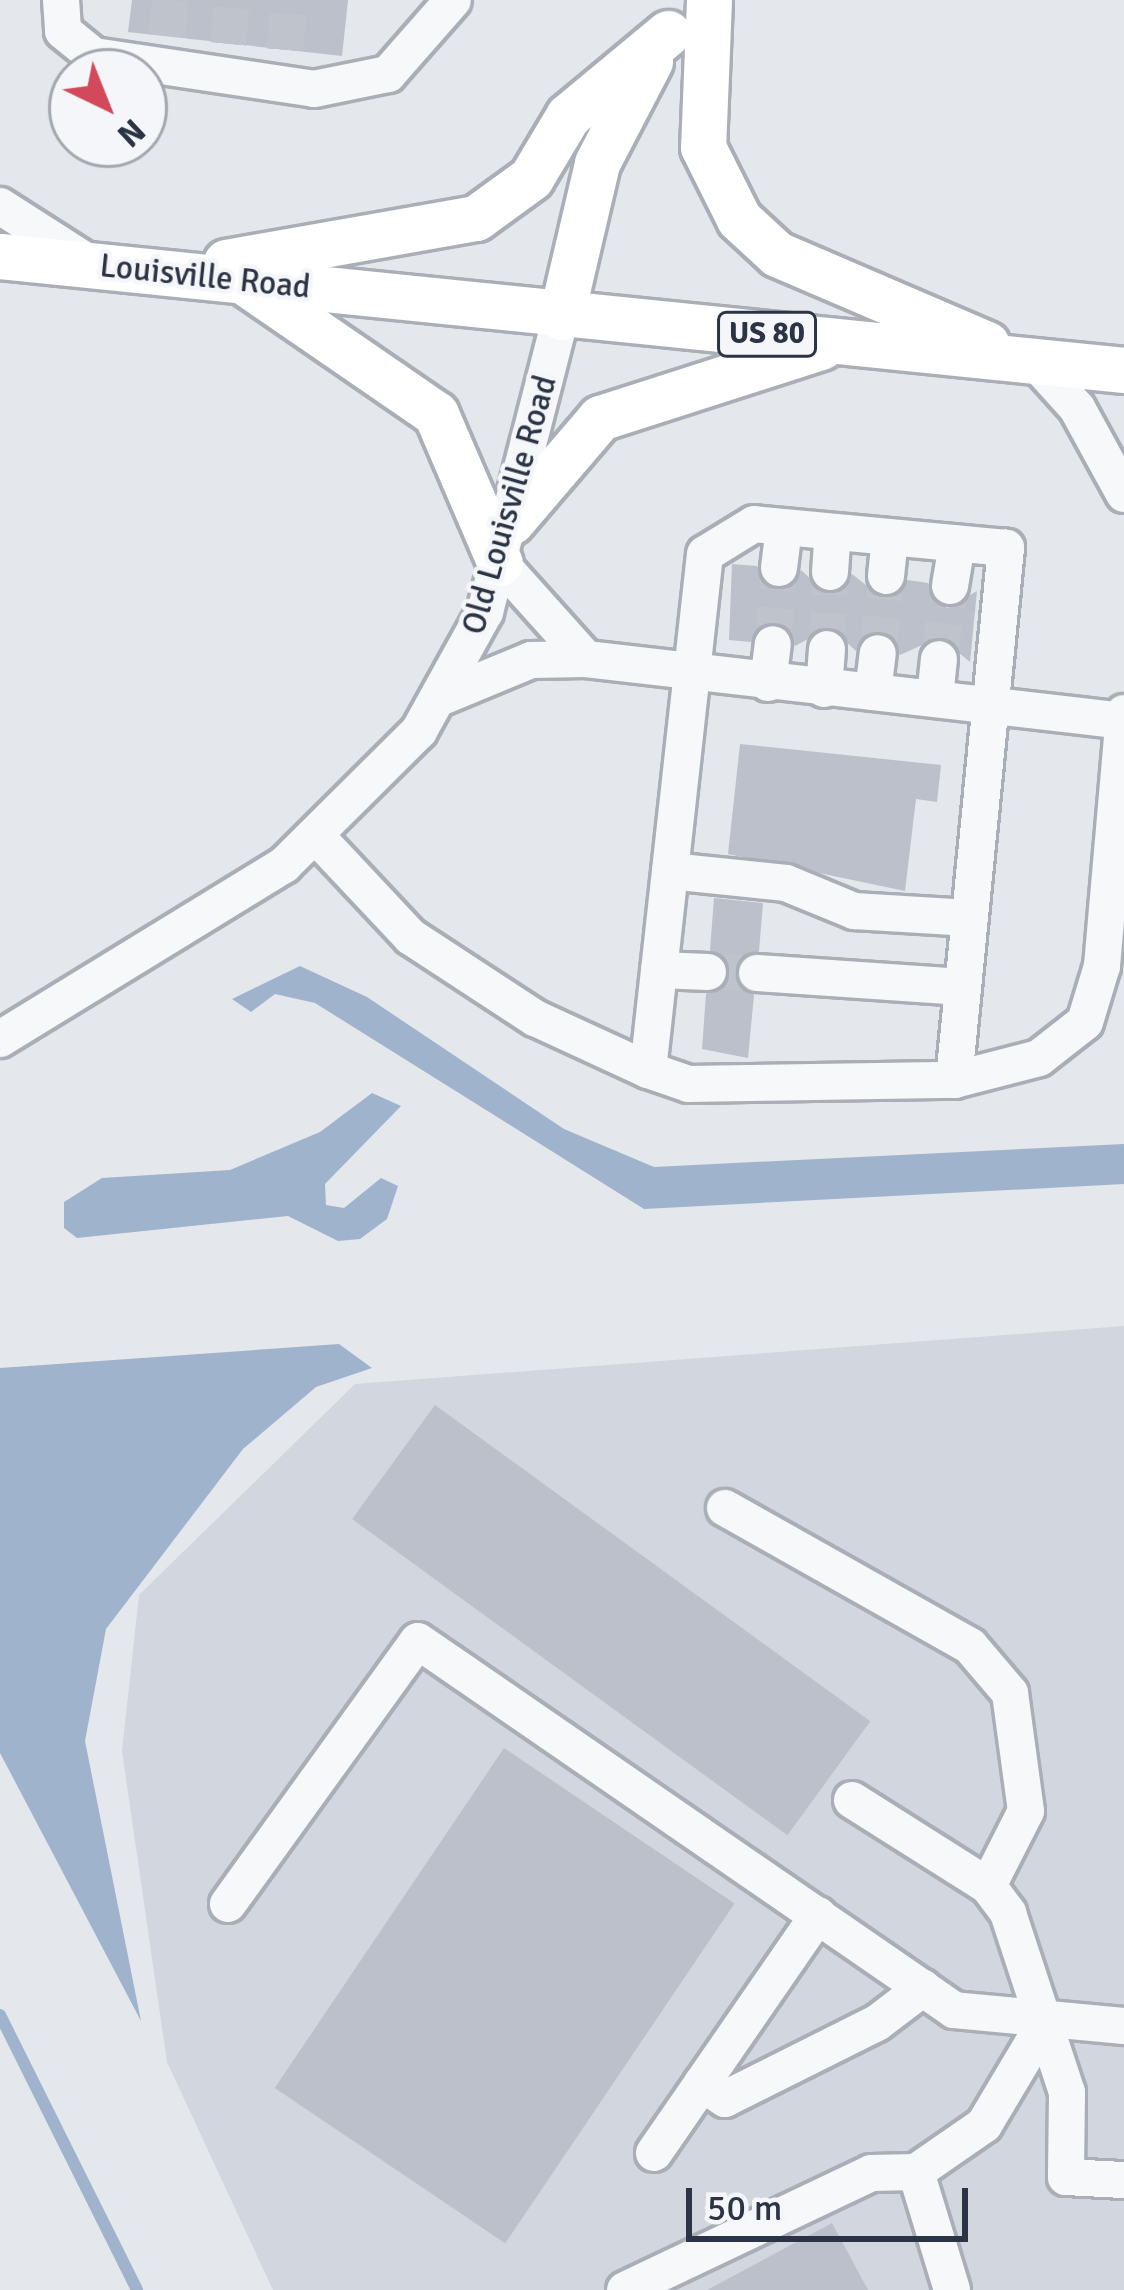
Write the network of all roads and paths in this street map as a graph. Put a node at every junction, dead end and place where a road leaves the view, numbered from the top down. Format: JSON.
{"nodes":[{"id":1,"x":61,"y":0,"type":"edge"},
{"id":2,"x":453,"y":0,"type":"edge"},
{"id":3,"x":709,"y":0,"type":"edge"},
{"id":4,"x":680,"y":16,"type":"edge"},
{"id":5,"x":0,"y":206,"type":"edge"},
{"id":6,"x":0,"y":256,"type":"edge"},
{"id":7,"x":92,"y":265,"type":"junction"},
{"id":8,"x":169,"y":271,"type":"junction"},
{"id":9,"x":235,"y":276,"type":"junction"},
{"id":10,"x":561,"y":317,"type":"junction"},
{"id":11,"x":844,"y":340,"type":"junction"},
{"id":12,"x":1039,"y":367,"type":"junction"},
{"id":13,"x":1124,"y":370,"type":"edge"},
{"id":14,"x":1124,"y":494,"type":"edge"},
{"id":15,"x":784,"y":528,"type":"junction"},
{"id":16,"x":833,"y":533,"type":"junction"},
{"id":17,"x":890,"y":539,"type":"junction"},
{"id":18,"x":506,"y":543,"type":"junction"},
{"id":19,"x":957,"y":544,"type":"junction"},
{"id":20,"x":779,"y":568,"type":"tunnel mouth"},
{"id":21,"x":830,"y":572,"type":"tunnel mouth"},
{"id":22,"x":886,"y":576,"type":"tunnel mouth"},
{"id":23,"x":950,"y":586,"type":"tunnel mouth"},
{"id":24,"x":773,"y":644,"type":"tunnel mouth"},
{"id":25,"x":827,"y":649,"type":"tunnel mouth"},
{"id":26,"x":878,"y":653,"type":"tunnel mouth"},
{"id":27,"x":586,"y":659,"type":"junction"},
{"id":28,"x":939,"y":659,"type":"tunnel mouth"},
{"id":29,"x":692,"y":675,"type":"junction"},
{"id":30,"x":768,"y":683,"type":"junction"},
{"id":31,"x":824,"y":689,"type":"junction"},
{"id":32,"x":873,"y":692,"type":"junction"},
{"id":33,"x":444,"y":696,"type":"junction"},
{"id":34,"x":935,"y":697,"type":"junction"},
{"id":35,"x":991,"y":703,"type":"junction"},
{"id":36,"x":1124,"y":717,"type":"edge"},
{"id":37,"x":317,"y":837,"type":"junction"},
{"id":38,"x":670,"y":871,"type":"junction"},
{"id":39,"x":970,"y":918,"type":"junction"},
{"id":40,"x":659,"y":970,"type":"junction"},
{"id":41,"x":708,"y":972,"type":"tunnel mouth"},
{"id":42,"x":757,"y":973,"type":"tunnel mouth"},
{"id":43,"x":963,"y":987,"type":"junction"},
{"id":44,"x":0,"y":1039,"type":"edge"},
{"id":45,"x":648,"y":1070,"type":"junction"},
{"id":46,"x":954,"y":1080,"type":"junction"},
{"id":47,"x":725,"y":1508,"type":"dead end"},
{"id":48,"x":853,"y":1800,"type":"dead end"},
{"id":49,"x":988,"y":1886,"type":"junction"},
{"id":50,"x":228,"y":1904,"type":"dead end"},
{"id":51,"x":818,"y":1915,"type":"junction"},
{"id":52,"x":922,"y":1988,"type":"junction"},
{"id":53,"x":1046,"y":2020,"type":"junction"},
{"id":54,"x":1124,"y":2026,"type":"edge"},
{"id":55,"x":702,"y":2084,"type":"junction"},
{"id":56,"x":654,"y":2153,"type":"dead end"},
{"id":57,"x":916,"y":2172,"type":"junction"},
{"id":58,"x":1124,"y":2180,"type":"edge"},
{"id":59,"x":625,"y":2290,"type":"edge"},
{"id":60,"x":952,"y":2290,"type":"edge"}],
"edges":[{"from":1,"to":2,"type":"street"},
{"from":3,"to":12,"type":"main road"},
{"from":4,"to":8,"type":"main road"},
{"from":4,"to":10,"type":"main road"},
{"from":5,"to":7,"type":"street"},
{"from":6,"to":7,"type":"main road","name":"Louisville Road","number":"US 80"},
{"from":7,"to":8,"type":"main road","name":"Louisville Road","number":"US 80"},
{"from":8,"to":9,"type":"main road","name":"Louisville Road","number":"US 80"},
{"from":9,"to":10,"type":"main road","name":"Louisville Road","number":"US 80"},
{"from":9,"to":18,"type":"main road"},
{"from":10,"to":11,"type":"main road","number":"US 80"},
{"from":10,"to":18,"type":"street","name":"Old Louisville Road"},
{"from":11,"to":12,"type":"main road","number":"US 80"},
{"from":11,"to":18,"type":"main road"},
{"from":12,"to":13,"type":"main road","number":"US 80"},
{"from":12,"to":14,"type":"street"},
{"from":15,"to":16,"type":"street"},
{"from":15,"to":20,"type":"street"},
{"from":15,"to":29,"type":"street"},
{"from":16,"to":17,"type":"street"},
{"from":16,"to":21,"type":"street"},
{"from":17,"to":19,"type":"street"},
{"from":17,"to":22,"type":"street"},
{"from":18,"to":27,"type":"street"},
{"from":18,"to":33,"type":"street","name":"Old Louisville Road"},
{"from":19,"to":23,"type":"street"},
{"from":19,"to":35,"type":"street"},
{"from":24,"to":30,"type":"street"},
{"from":25,"to":31,"type":"street"},
{"from":26,"to":32,"type":"street"},
{"from":27,"to":29,"type":"street"},
{"from":27,"to":33,"type":"street"},
{"from":28,"to":34,"type":"street"},
{"from":29,"to":30,"type":"street"},
{"from":29,"to":38,"type":"street"},
{"from":30,"to":31,"type":"street"},
{"from":31,"to":32,"type":"street"},
{"from":32,"to":34,"type":"street"},
{"from":33,"to":37,"type":"street","name":"Old Louisville Road"},
{"from":34,"to":35,"type":"street"},
{"from":35,"to":36,"type":"street"},
{"from":35,"to":39,"type":"street"},
{"from":36,"to":46,"type":"street"},
{"from":37,"to":44,"type":"street","name":"Old Louisville Road"},
{"from":37,"to":45,"type":"street"},
{"from":38,"to":39,"type":"street"},
{"from":38,"to":40,"type":"street"},
{"from":39,"to":43,"type":"street"},
{"from":40,"to":41,"type":"street"},
{"from":40,"to":45,"type":"street"},
{"from":42,"to":43,"type":"street"},
{"from":43,"to":46,"type":"street"},
{"from":45,"to":46,"type":"street"},
{"from":47,"to":49,"type":"street"},
{"from":48,"to":49,"type":"street"},
{"from":49,"to":53,"type":"street"},
{"from":50,"to":51,"type":"street"},
{"from":51,"to":52,"type":"street"},
{"from":51,"to":55,"type":"street"},
{"from":52,"to":53,"type":"street"},
{"from":52,"to":55,"type":"street"},
{"from":53,"to":54,"type":"street"},
{"from":53,"to":57,"type":"street"},
{"from":53,"to":58,"type":"street"},
{"from":55,"to":56,"type":"street"},
{"from":57,"to":59,"type":"street"},
{"from":57,"to":60,"type":"street"}]}
